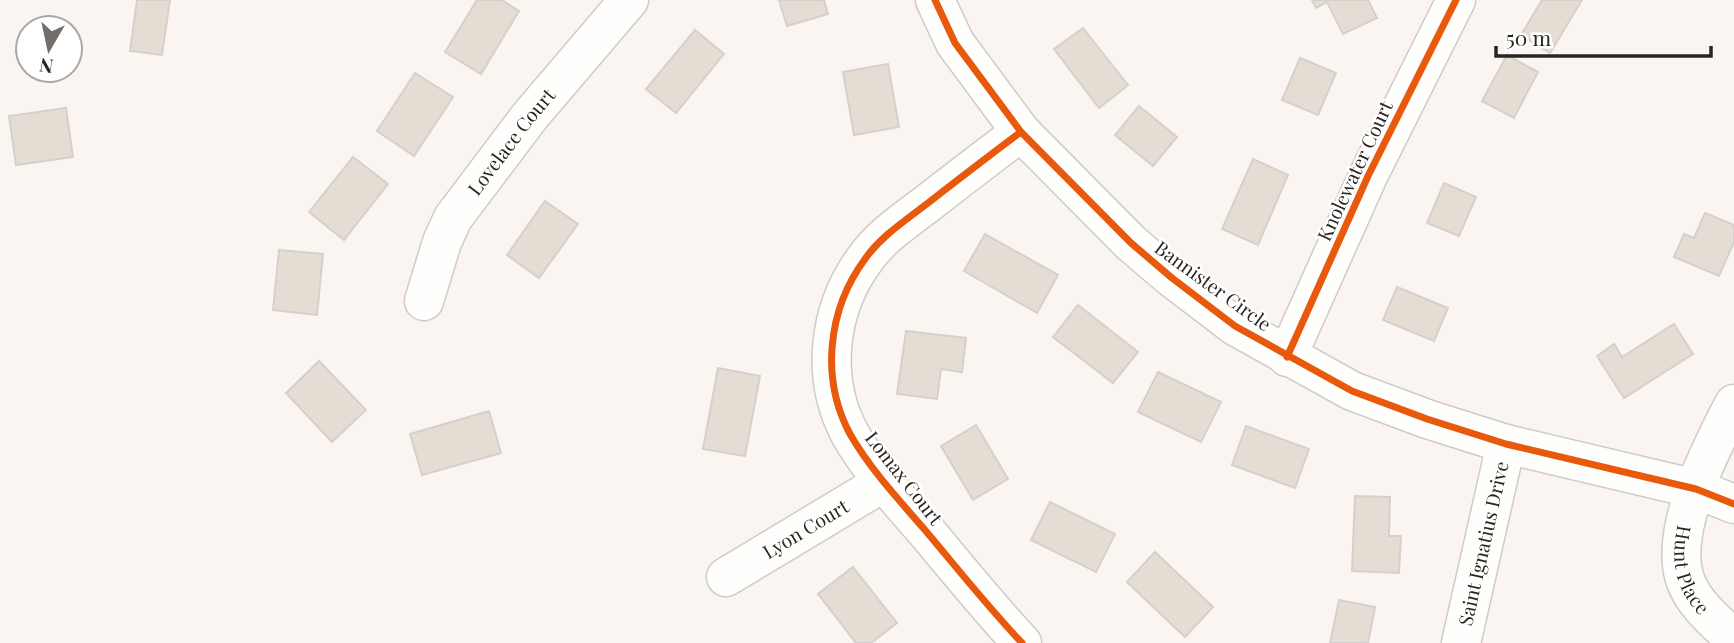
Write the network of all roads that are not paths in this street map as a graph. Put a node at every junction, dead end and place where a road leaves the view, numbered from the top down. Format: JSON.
{"nodes":[{"id":1,"x":629,"y":0,"type":"edge"},
{"id":2,"x":935,"y":0,"type":"edge"},
{"id":3,"x":1456,"y":0,"type":"edge"},
{"id":4,"x":1021,"y":131,"type":"junction"},
{"id":5,"x":424,"y":302,"type":"dead end"},
{"id":6,"x":1287,"y":357,"type":"junction"},
{"id":7,"x":1734,"y":404,"type":"edge"},
{"id":8,"x":1506,"y":444,"type":"junction"},
{"id":9,"x":884,"y":482,"type":"junction"},
{"id":10,"x":1696,"y":489,"type":"junction"},
{"id":11,"x":1734,"y":505,"type":"edge"},
{"id":12,"x":726,"y":577,"type":"dead end"},
{"id":13,"x":1734,"y":639,"type":"edge"},
{"id":14,"x":1022,"y":643,"type":"edge"},
{"id":15,"x":1461,"y":643,"type":"edge"}],
"edges":[{"from":1,"to":5,"type":"street","name":"Lovelace Court"},
{"from":2,"to":4,"type":"street","name":"Bannister Circle"},
{"from":3,"to":6,"type":"street","name":"Knolewater Court"},
{"from":4,"to":6,"type":"street","name":"Bannister Circle"},
{"from":4,"to":9,"type":"street","name":"Lomax Court"},
{"from":6,"to":8,"type":"street","name":"Bannister Circle"},
{"from":7,"to":10,"type":"street","name":"Hunt Place"},
{"from":8,"to":10,"type":"street","name":"Bannister Circle"},
{"from":8,"to":15,"type":"street","name":"Saint Ignatius Drive"},
{"from":9,"to":12,"type":"street","name":"Lyon Court"},
{"from":9,"to":14,"type":"street","name":"Lomax Court"},
{"from":10,"to":11,"type":"street","name":"Bannister Circle"},
{"from":10,"to":13,"type":"street","name":"Hunt Place"}]}
